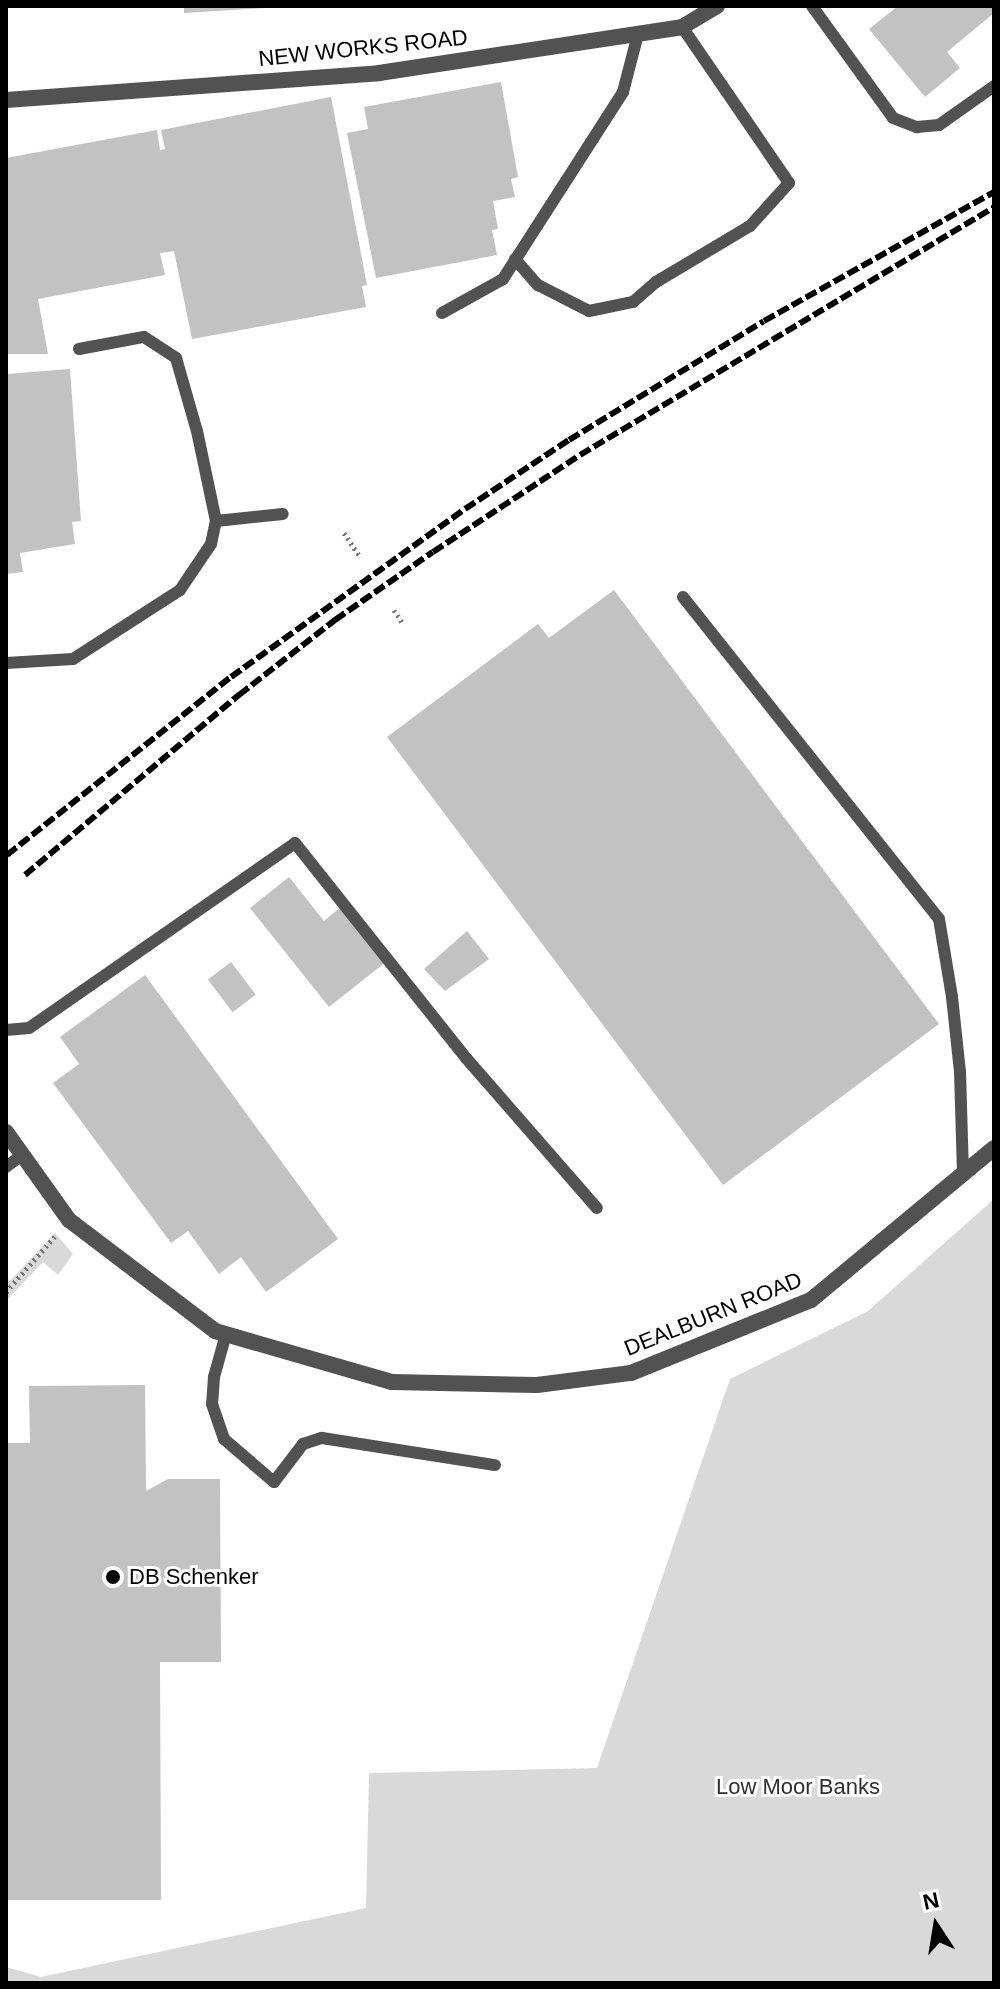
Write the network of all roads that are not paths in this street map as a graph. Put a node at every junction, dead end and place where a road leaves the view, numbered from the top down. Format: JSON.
{"nodes":[{"id":1,"x":717,"y":6,"type":"edge"},
{"id":2,"x":812,"y":6,"type":"edge"},
{"id":3,"x":682,"y":27,"type":"junction"},
{"id":4,"x":638,"y":34,"type":"junction"},
{"id":5,"x":994,"y":86,"type":"edge"},
{"id":6,"x":6,"y":100,"type":"edge"},
{"id":7,"x":515,"y":259,"type":"junction"},
{"id":8,"x":442,"y":313,"type":"dead end"},
{"id":9,"x":79,"y":349,"type":"dead end"},
{"id":10,"x":283,"y":514,"type":"dead end"},
{"id":11,"x":216,"y":521,"type":"junction"},
{"id":12,"x":683,"y":597,"type":"dead end"},
{"id":13,"x":6,"y":663,"type":"edge"},
{"id":14,"x":6,"y":1030,"type":"edge"},
{"id":15,"x":6,"y":1132,"type":"edge"},
{"id":16,"x":994,"y":1148,"type":"edge"},
{"id":17,"x":22,"y":1155,"type":"junction"},
{"id":18,"x":6,"y":1167,"type":"edge"},
{"id":19,"x":963,"y":1174,"type":"junction"},
{"id":20,"x":597,"y":1208,"type":"dead end"},
{"id":21,"x":226,"y":1334,"type":"junction"},
{"id":22,"x":495,"y":1465,"type":"dead end"}],
"edges":[{"from":1,"to":3,"type":"street","name":"NEW WORKS ROAD"},
{"from":2,"to":5,"type":"lane"},
{"from":3,"to":4,"type":"street","name":"NEW WORKS ROAD"},
{"from":3,"to":7,"type":"lane"},
{"from":4,"to":6,"type":"street","name":"NEW WORKS ROAD"},
{"from":4,"to":7,"type":"lane"},
{"from":7,"to":8,"type":"lane"},
{"from":9,"to":11,"type":"lane"},
{"from":10,"to":11,"type":"lane"},
{"from":11,"to":13,"type":"lane"},
{"from":12,"to":19,"type":"lane"},
{"from":14,"to":20,"type":"lane"},
{"from":15,"to":17,"type":"street","name":"DEALBURN ROAD"},
{"from":16,"to":19,"type":"street","name":"DEALBURN ROAD"},
{"from":17,"to":18,"type":"lane"},
{"from":17,"to":21,"type":"street","name":"DEALBURN ROAD"},
{"from":19,"to":21,"type":"street","name":"DEALBURN ROAD"},
{"from":21,"to":22,"type":"lane"}]}
